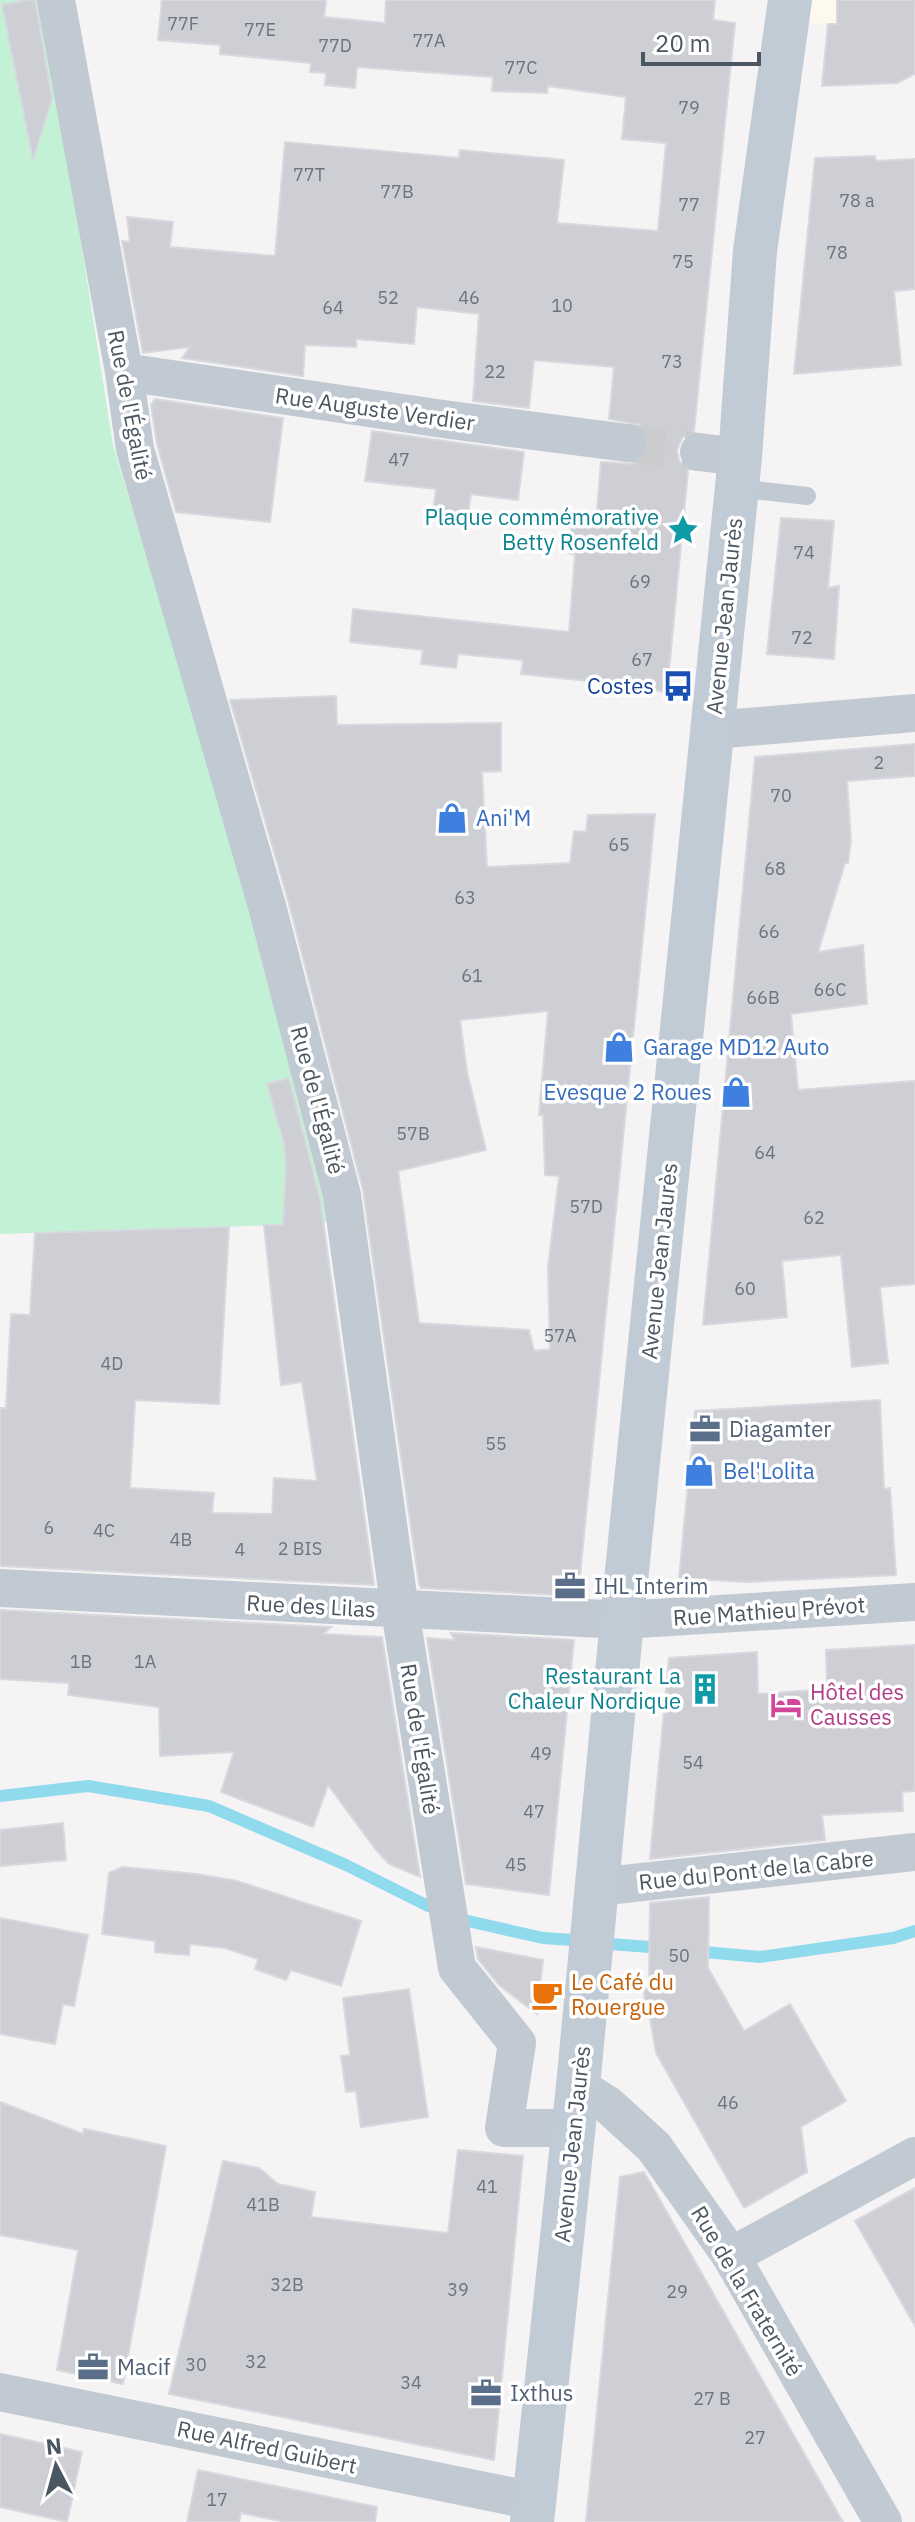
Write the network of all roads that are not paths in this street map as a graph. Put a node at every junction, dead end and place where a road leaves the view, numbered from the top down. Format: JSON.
{"nodes":[{"id":1,"x":56,"y":0,"type":"edge"},
{"id":2,"x":790,"y":0,"type":"edge"},
{"id":3,"x":124,"y":372,"type":"junction"},
{"id":4,"x":627,"y":443,"type":"tunnel mouth"},
{"id":5,"x":725,"y":465,"type":"junction"},
{"id":6,"x":807,"y":496,"type":"dead end"},
{"id":7,"x":915,"y":713,"type":"edge"},
{"id":8,"x":712,"y":730,"type":"junction"},
{"id":9,"x":0,"y":1588,"type":"edge"},
{"id":10,"x":915,"y":1602,"type":"edge"},
{"id":11,"x":400,"y":1610,"type":"junction"},
{"id":12,"x":622,"y":1620,"type":"junction"},
{"id":13,"x":915,"y":1852,"type":"edge"},
{"id":14,"x":597,"y":1887,"type":"junction"},
{"id":15,"x":576,"y":2107,"type":"junction"},
{"id":16,"x":915,"y":2156,"type":"edge"},
{"id":17,"x":731,"y":2256,"type":"junction"},
{"id":18,"x":0,"y":2392,"type":"edge"},
{"id":19,"x":533,"y":2511,"type":"edge"},
{"id":20,"x":883,"y":2522,"type":"edge"}],
"edges":[{"from":1,"to":3,"type":"street","name":"Rue de l'Égalité"},
{"from":2,"to":5,"type":"main road","name":"Avenue Jean Jaurès"},
{"from":3,"to":4,"type":"street","name":"Rue Auguste Verdier"},
{"from":3,"to":11,"type":"street","name":"Rue de l'Égalité"},
{"from":5,"to":6,"type":"lane"},
{"from":5,"to":8,"type":"main road","name":"Avenue Jean Jaurès"},
{"from":7,"to":8,"type":"street"},
{"from":8,"to":12,"type":"main road","name":"Avenue Jean Jaurès"},
{"from":9,"to":11,"type":"street","name":"Rue des Lilas"},
{"from":10,"to":12,"type":"street","name":"Rue Mathieu Prévot"},
{"from":11,"to":12,"type":"street","name":"Rue des Lilas"},
{"from":11,"to":15,"type":"street","name":"Rue de l'Égalité"},
{"from":12,"to":14,"type":"main road","name":"Avenue Jean Jaurès"},
{"from":13,"to":14,"type":"street","name":"Rue du Pont de la Cabre"},
{"from":14,"to":15,"type":"main road","name":"Avenue Jean Jaurès"},
{"from":15,"to":17,"type":"street","name":"Rue de la Fraternité"},
{"from":15,"to":19,"type":"main road","name":"Avenue Jean Jaurès"},
{"from":16,"to":17,"type":"street"},
{"from":17,"to":20,"type":"street","name":"Rue de la Fraternité"},
{"from":18,"to":19,"type":"street","name":"Rue Alfred Guibert"}]}
